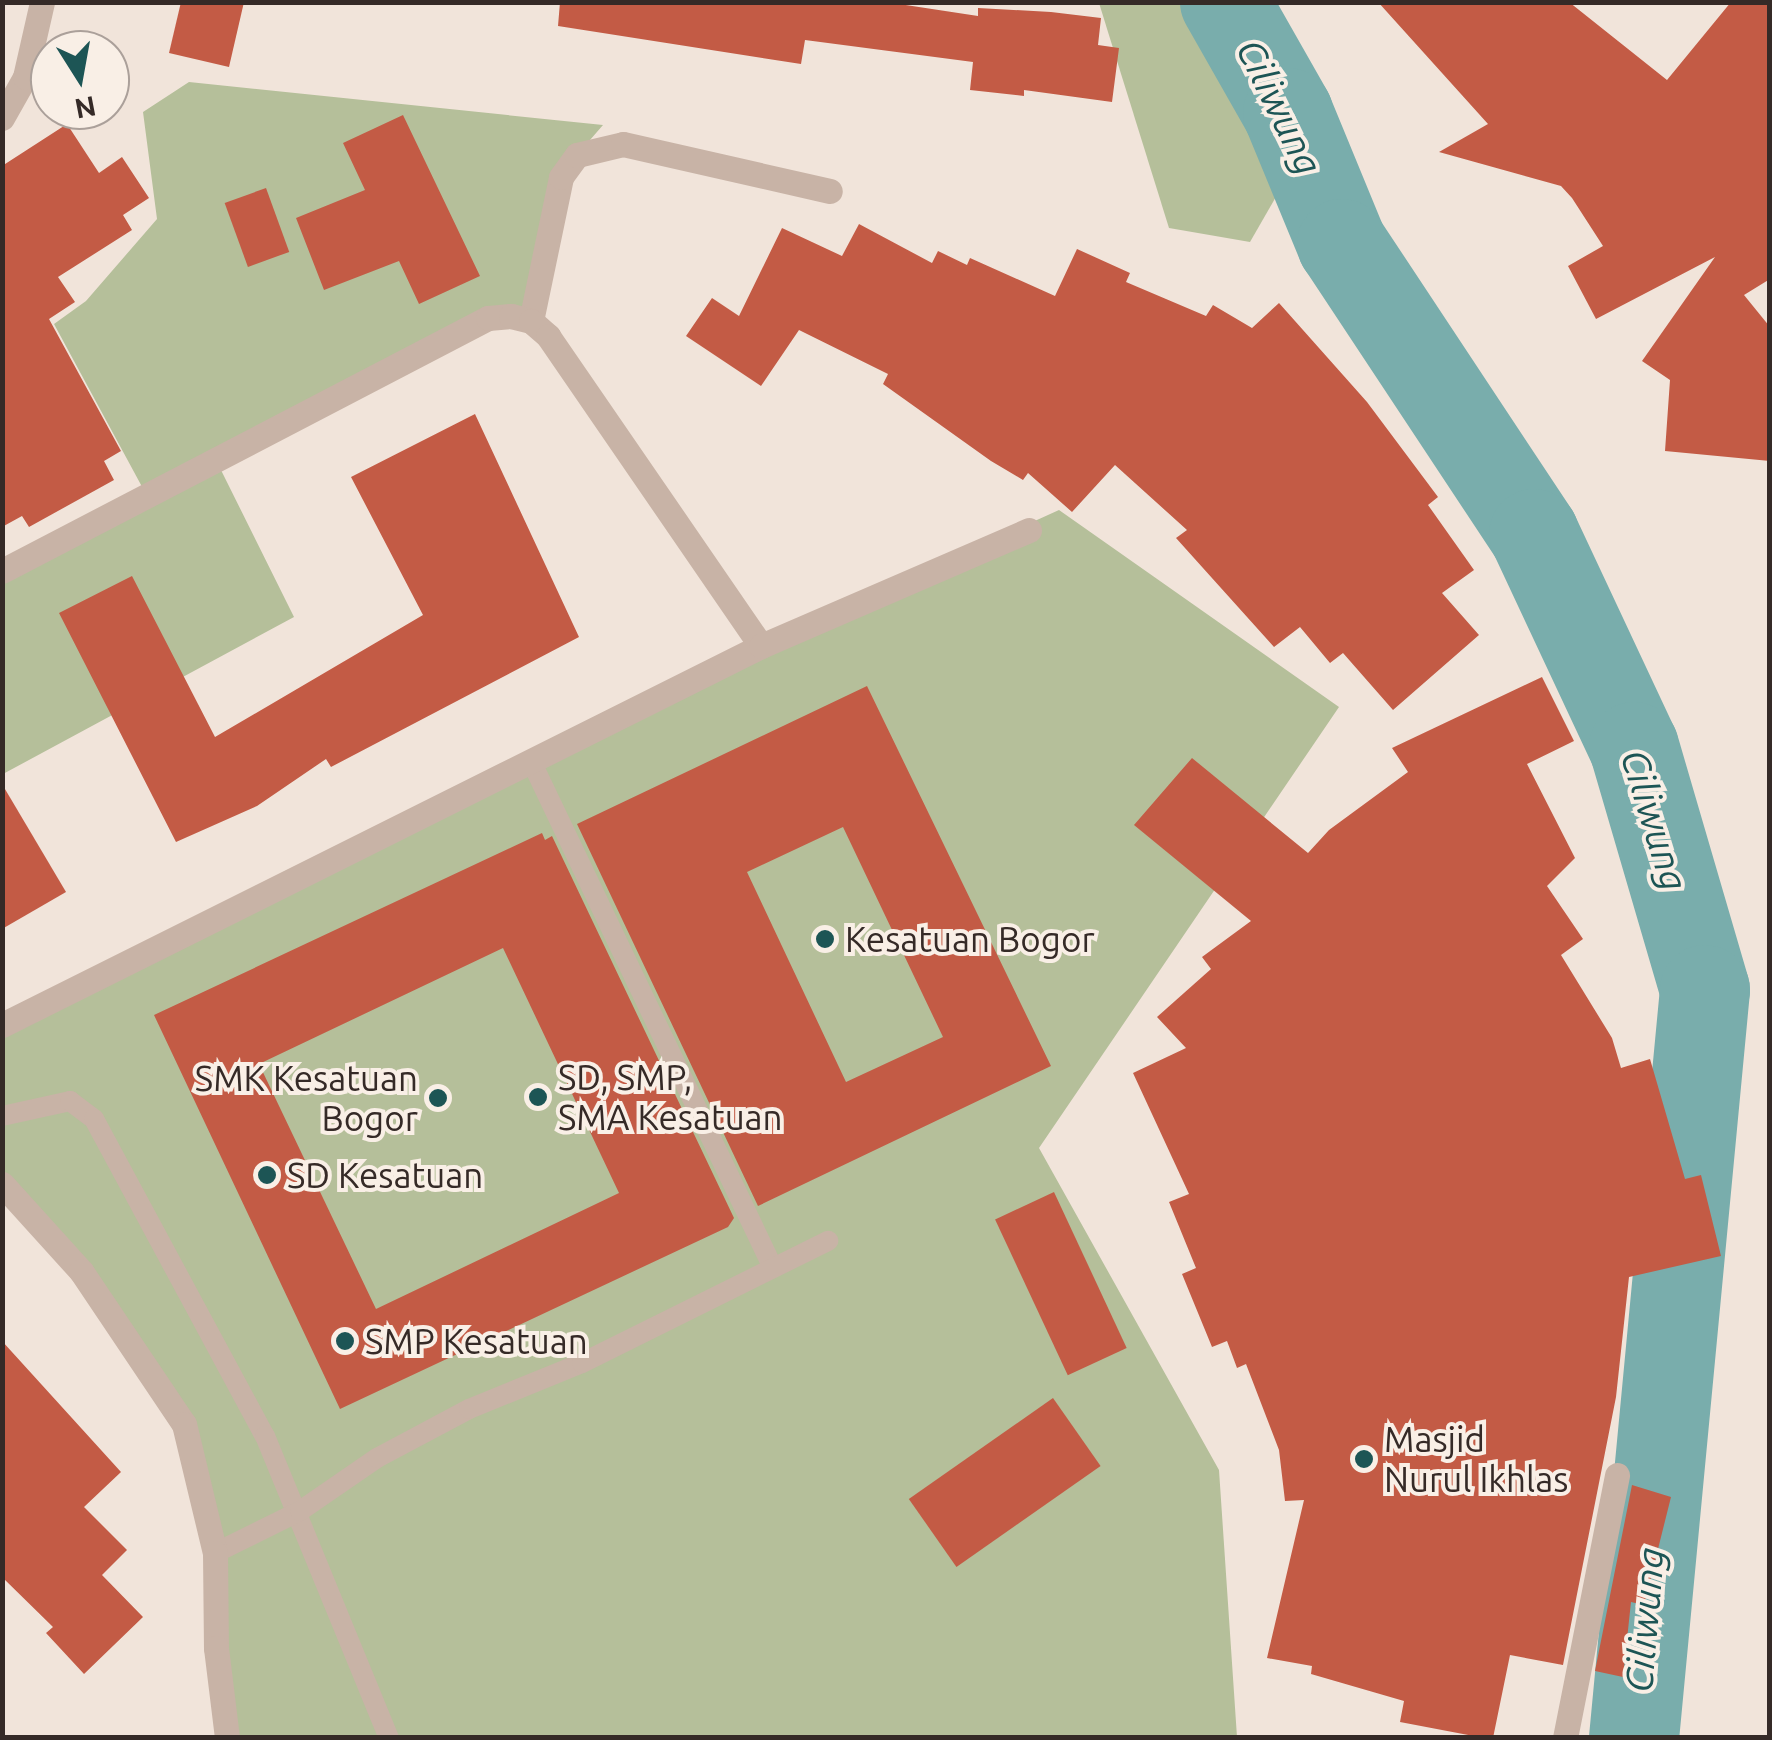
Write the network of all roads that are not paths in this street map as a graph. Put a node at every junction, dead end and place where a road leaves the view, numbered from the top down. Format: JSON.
{"nodes":[{"id":1,"x":42,"y":2,"type":"edge"},
{"id":2,"x":2,"y":118,"type":"edge"},
{"id":3,"x":830,"y":191,"type":"dead end"},
{"id":4,"x":531,"y":321,"type":"junction"},
{"id":5,"x":1030,"y":530,"type":"dead end"},
{"id":6,"x":2,"y":571,"type":"edge"},
{"id":7,"x":761,"y":646,"type":"junction"},
{"id":8,"x":533,"y":765,"type":"junction"},
{"id":9,"x":2,"y":1025,"type":"edge"},
{"id":10,"x":2,"y":1116,"type":"edge"},
{"id":11,"x":2,"y":1184,"type":"edge"},
{"id":12,"x":828,"y":1240,"type":"dead end"},
{"id":13,"x":773,"y":1268,"type":"junction"},
{"id":14,"x":1617,"y":1475,"type":"dead end"},
{"id":15,"x":300,"y":1511,"type":"junction"},
{"id":16,"x":216,"y":1552,"type":"junction"},
{"id":17,"x":227,"y":1738,"type":"edge"},
{"id":18,"x":389,"y":1738,"type":"edge"},
{"id":19,"x":1566,"y":1738,"type":"edge"}],
"edges":[{"from":1,"to":2,"type":"street"},
{"from":3,"to":4,"type":"street"},
{"from":4,"to":6,"type":"street"},
{"from":4,"to":7,"type":"street"},
{"from":5,"to":7,"type":"street"},
{"from":7,"to":8,"type":"street"},
{"from":8,"to":9,"type":"street"},
{"from":8,"to":13,"type":"lane"},
{"from":10,"to":15,"type":"lane"},
{"from":11,"to":16,"type":"street"},
{"from":12,"to":13,"type":"lane"},
{"from":13,"to":15,"type":"lane"},
{"from":14,"to":19,"type":"street"},
{"from":15,"to":16,"type":"lane"},
{"from":15,"to":18,"type":"lane"},
{"from":16,"to":17,"type":"street"}]}
